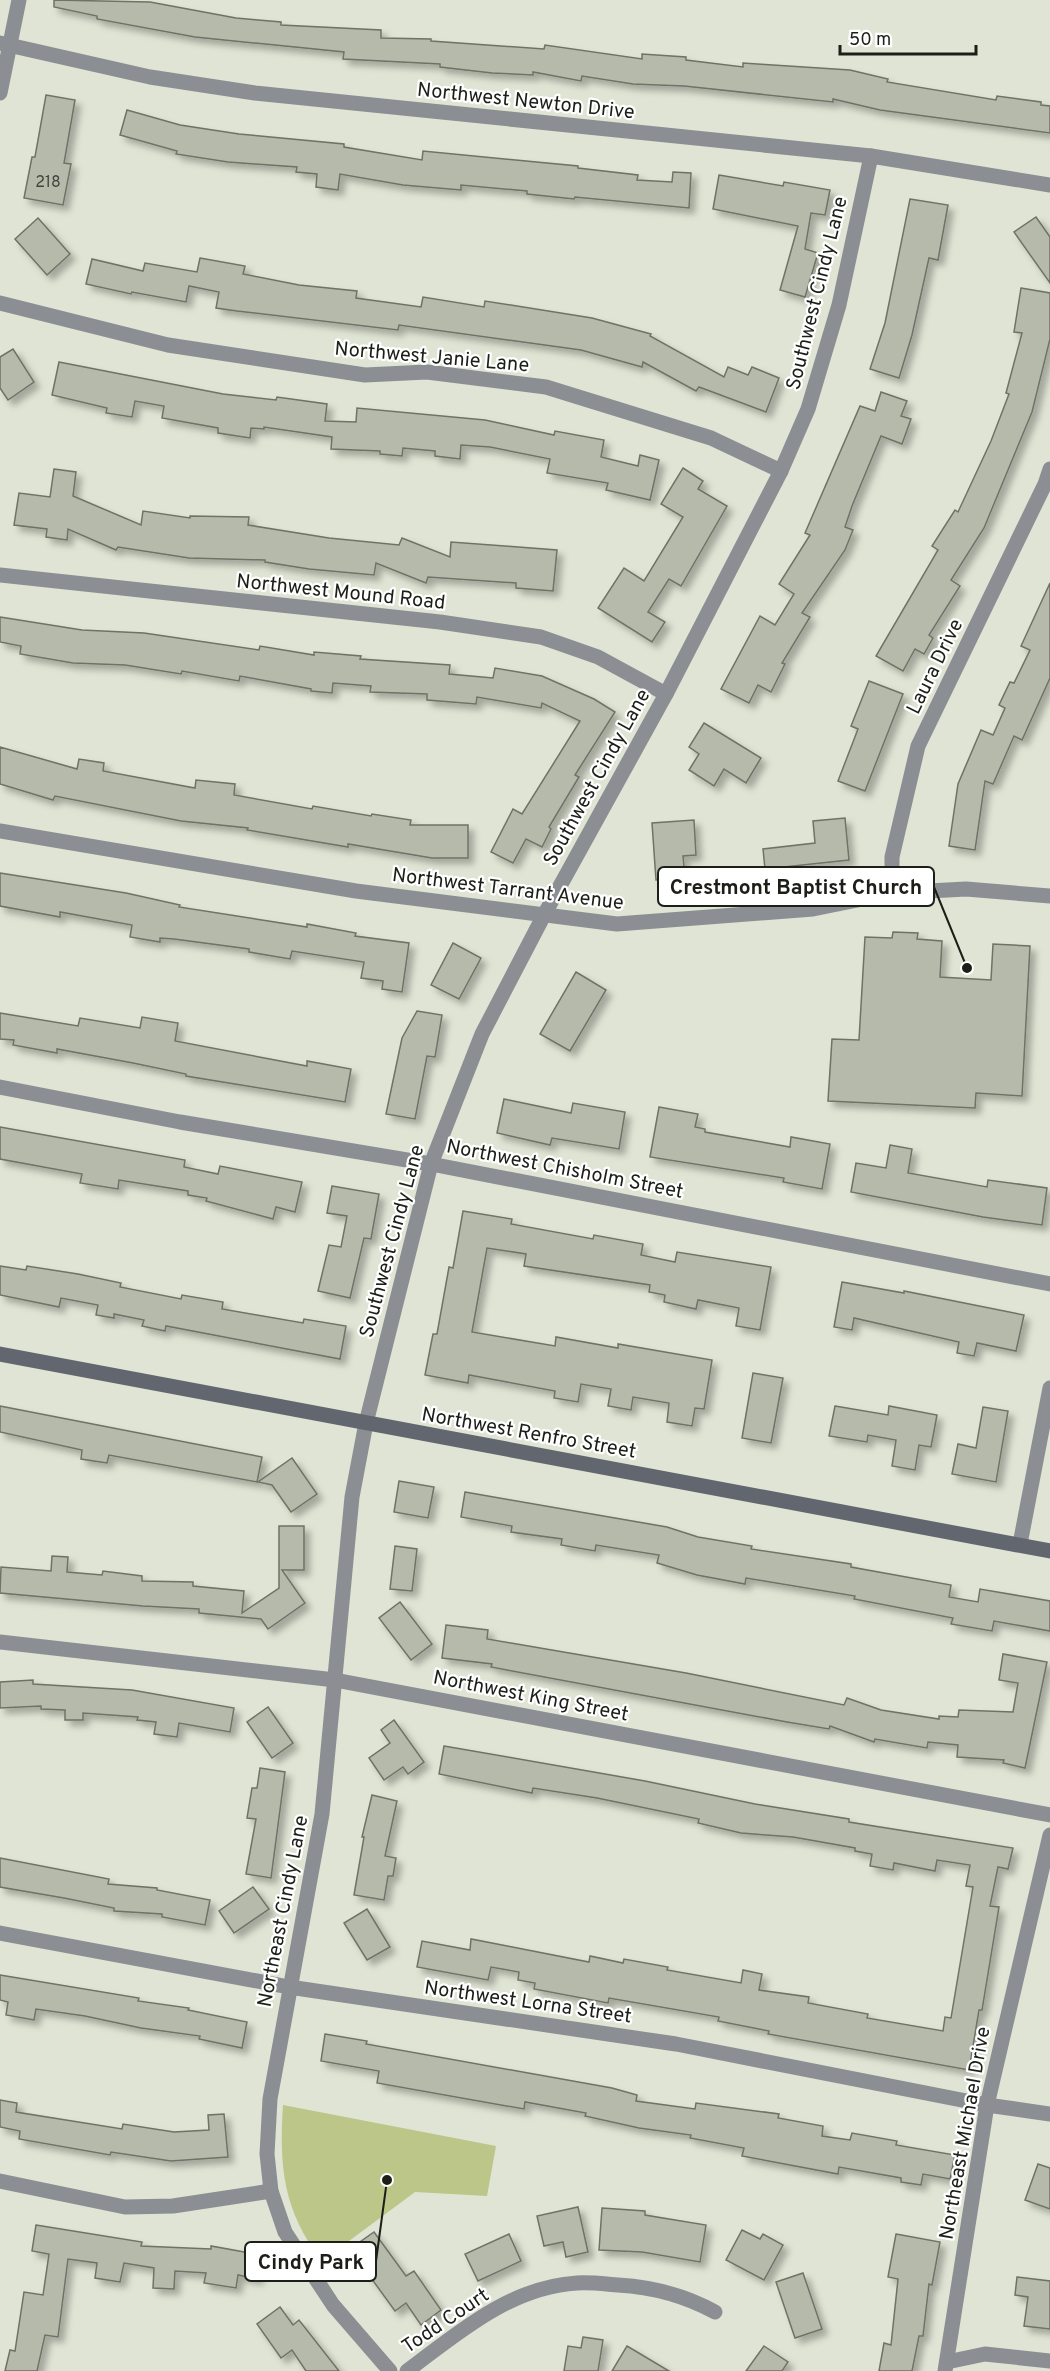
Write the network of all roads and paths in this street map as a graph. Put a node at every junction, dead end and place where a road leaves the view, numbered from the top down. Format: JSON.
{"nodes":[{"id":1,"x":19,"y":0,"type":"edge"},
{"id":2,"x":5,"y":44,"type":"edge"},
{"id":3,"x":0,"y":93,"type":"edge"},
{"id":4,"x":871,"y":156,"type":"junction"},
{"id":5,"x":1050,"y":185,"type":"edge"},
{"id":6,"x":0,"y":303,"type":"edge"},
{"id":7,"x":1050,"y":469,"type":"edge"},
{"id":8,"x":781,"y":471,"type":"junction"},
{"id":9,"x":0,"y":575,"type":"edge"},
{"id":10,"x":666,"y":694,"type":"junction"},
{"id":11,"x":0,"y":831,"type":"edge"},
{"id":12,"x":892,"y":893,"type":"junction"},
{"id":13,"x":1050,"y":896,"type":"edge"},
{"id":14,"x":544,"y":915,"type":"junction"},
{"id":15,"x":0,"y":1087,"type":"edge"},
{"id":16,"x":431,"y":1164,"type":"junction"},
{"id":17,"x":1050,"y":1284,"type":"edge"},
{"id":18,"x":0,"y":1354,"type":"edge"},
{"id":19,"x":1050,"y":1388,"type":"edge"},
{"id":20,"x":366,"y":1423,"type":"junction"},
{"id":21,"x":1020,"y":1544,"type":"junction"},
{"id":22,"x":1050,"y":1551,"type":"edge"},
{"id":23,"x":0,"y":1642,"type":"edge"},
{"id":24,"x":335,"y":1680,"type":"junction"},
{"id":25,"x":1050,"y":1815,"type":"edge"},
{"id":26,"x":1050,"y":1835,"type":"edge"},
{"id":27,"x":0,"y":1933,"type":"edge"},
{"id":28,"x":289,"y":1987,"type":"junction"},
{"id":29,"x":987,"y":2105,"type":"junction"},
{"id":30,"x":1050,"y":2114,"type":"edge"},
{"id":31,"x":0,"y":2181,"type":"edge"},
{"id":32,"x":271,"y":2191,"type":"junction"},
{"id":33,"x":715,"y":2312,"type":"dead end"},
{"id":34,"x":1050,"y":2361,"type":"edge"},
{"id":35,"x":946,"y":2367,"type":"edge"},
{"id":36,"x":390,"y":2371,"type":"edge"},
{"id":37,"x":407,"y":2371,"type":"edge"}],
"edges":[{"from":1,"to":2,"type":"street"},
{"from":2,"to":3,"type":"street"},
{"from":2,"to":4,"type":"street","name":"Northwest Newton Drive"},
{"from":4,"to":5,"type":"street","name":"Northwest Newton Drive"},
{"from":4,"to":8,"type":"street","name":"Southwest Cindy Lane"},
{"from":6,"to":8,"type":"street","name":"Northwest Janie Lane"},
{"from":7,"to":12,"type":"street","name":"Laura Drive"},
{"from":8,"to":10,"type":"street","name":"Southwest Cindy Lane"},
{"from":9,"to":10,"type":"street","name":"Northwest Mound Road"},
{"from":10,"to":14,"type":"street","name":"Southwest Cindy Lane"},
{"from":11,"to":14,"type":"street","name":"Northwest Tarrant Avenue"},
{"from":12,"to":13,"type":"street","name":"Northwest Tarrant Avenue"},
{"from":12,"to":14,"type":"street","name":"Northwest Tarrant Avenue"},
{"from":14,"to":16,"type":"street","name":"Southwest Cindy Lane"},
{"from":15,"to":16,"type":"street","name":"Northwest Chisholm Street"},
{"from":16,"to":17,"type":"street","name":"Northwest Chisholm Street"},
{"from":16,"to":20,"type":"street","name":"Southwest Cindy Lane"},
{"from":18,"to":20,"type":"main road","name":"Northwest Renfro Street"},
{"from":19,"to":21,"type":"street"},
{"from":20,"to":21,"type":"main road","name":"Northwest Renfro Street"},
{"from":20,"to":24,"type":"street","name":"Northeast Cindy Lane"},
{"from":21,"to":22,"type":"main road","name":"Northwest Renfro Street"},
{"from":23,"to":24,"type":"street","name":"Northwest King Street"},
{"from":24,"to":25,"type":"street","name":"Northwest King Street"},
{"from":24,"to":28,"type":"street","name":"Northeast Cindy Lane"},
{"from":26,"to":29,"type":"street","name":"Northeast Michael Drive"},
{"from":27,"to":28,"type":"street","name":"Northwest Lorna Street"},
{"from":28,"to":29,"type":"street","name":"Northwest Lorna Street"},
{"from":28,"to":32,"type":"street","name":"Northeast Cindy Lane"},
{"from":29,"to":30,"type":"street","name":"Northwest Lorna Street"},
{"from":29,"to":35,"type":"street","name":"Northeast Michael Drive"},
{"from":31,"to":32,"type":"street"},
{"from":32,"to":36,"type":"street","name":"Northeast Cindy Lane"},
{"from":33,"to":37,"type":"street","name":"Todd Court"},
{"from":34,"to":35,"type":"street"}]}
